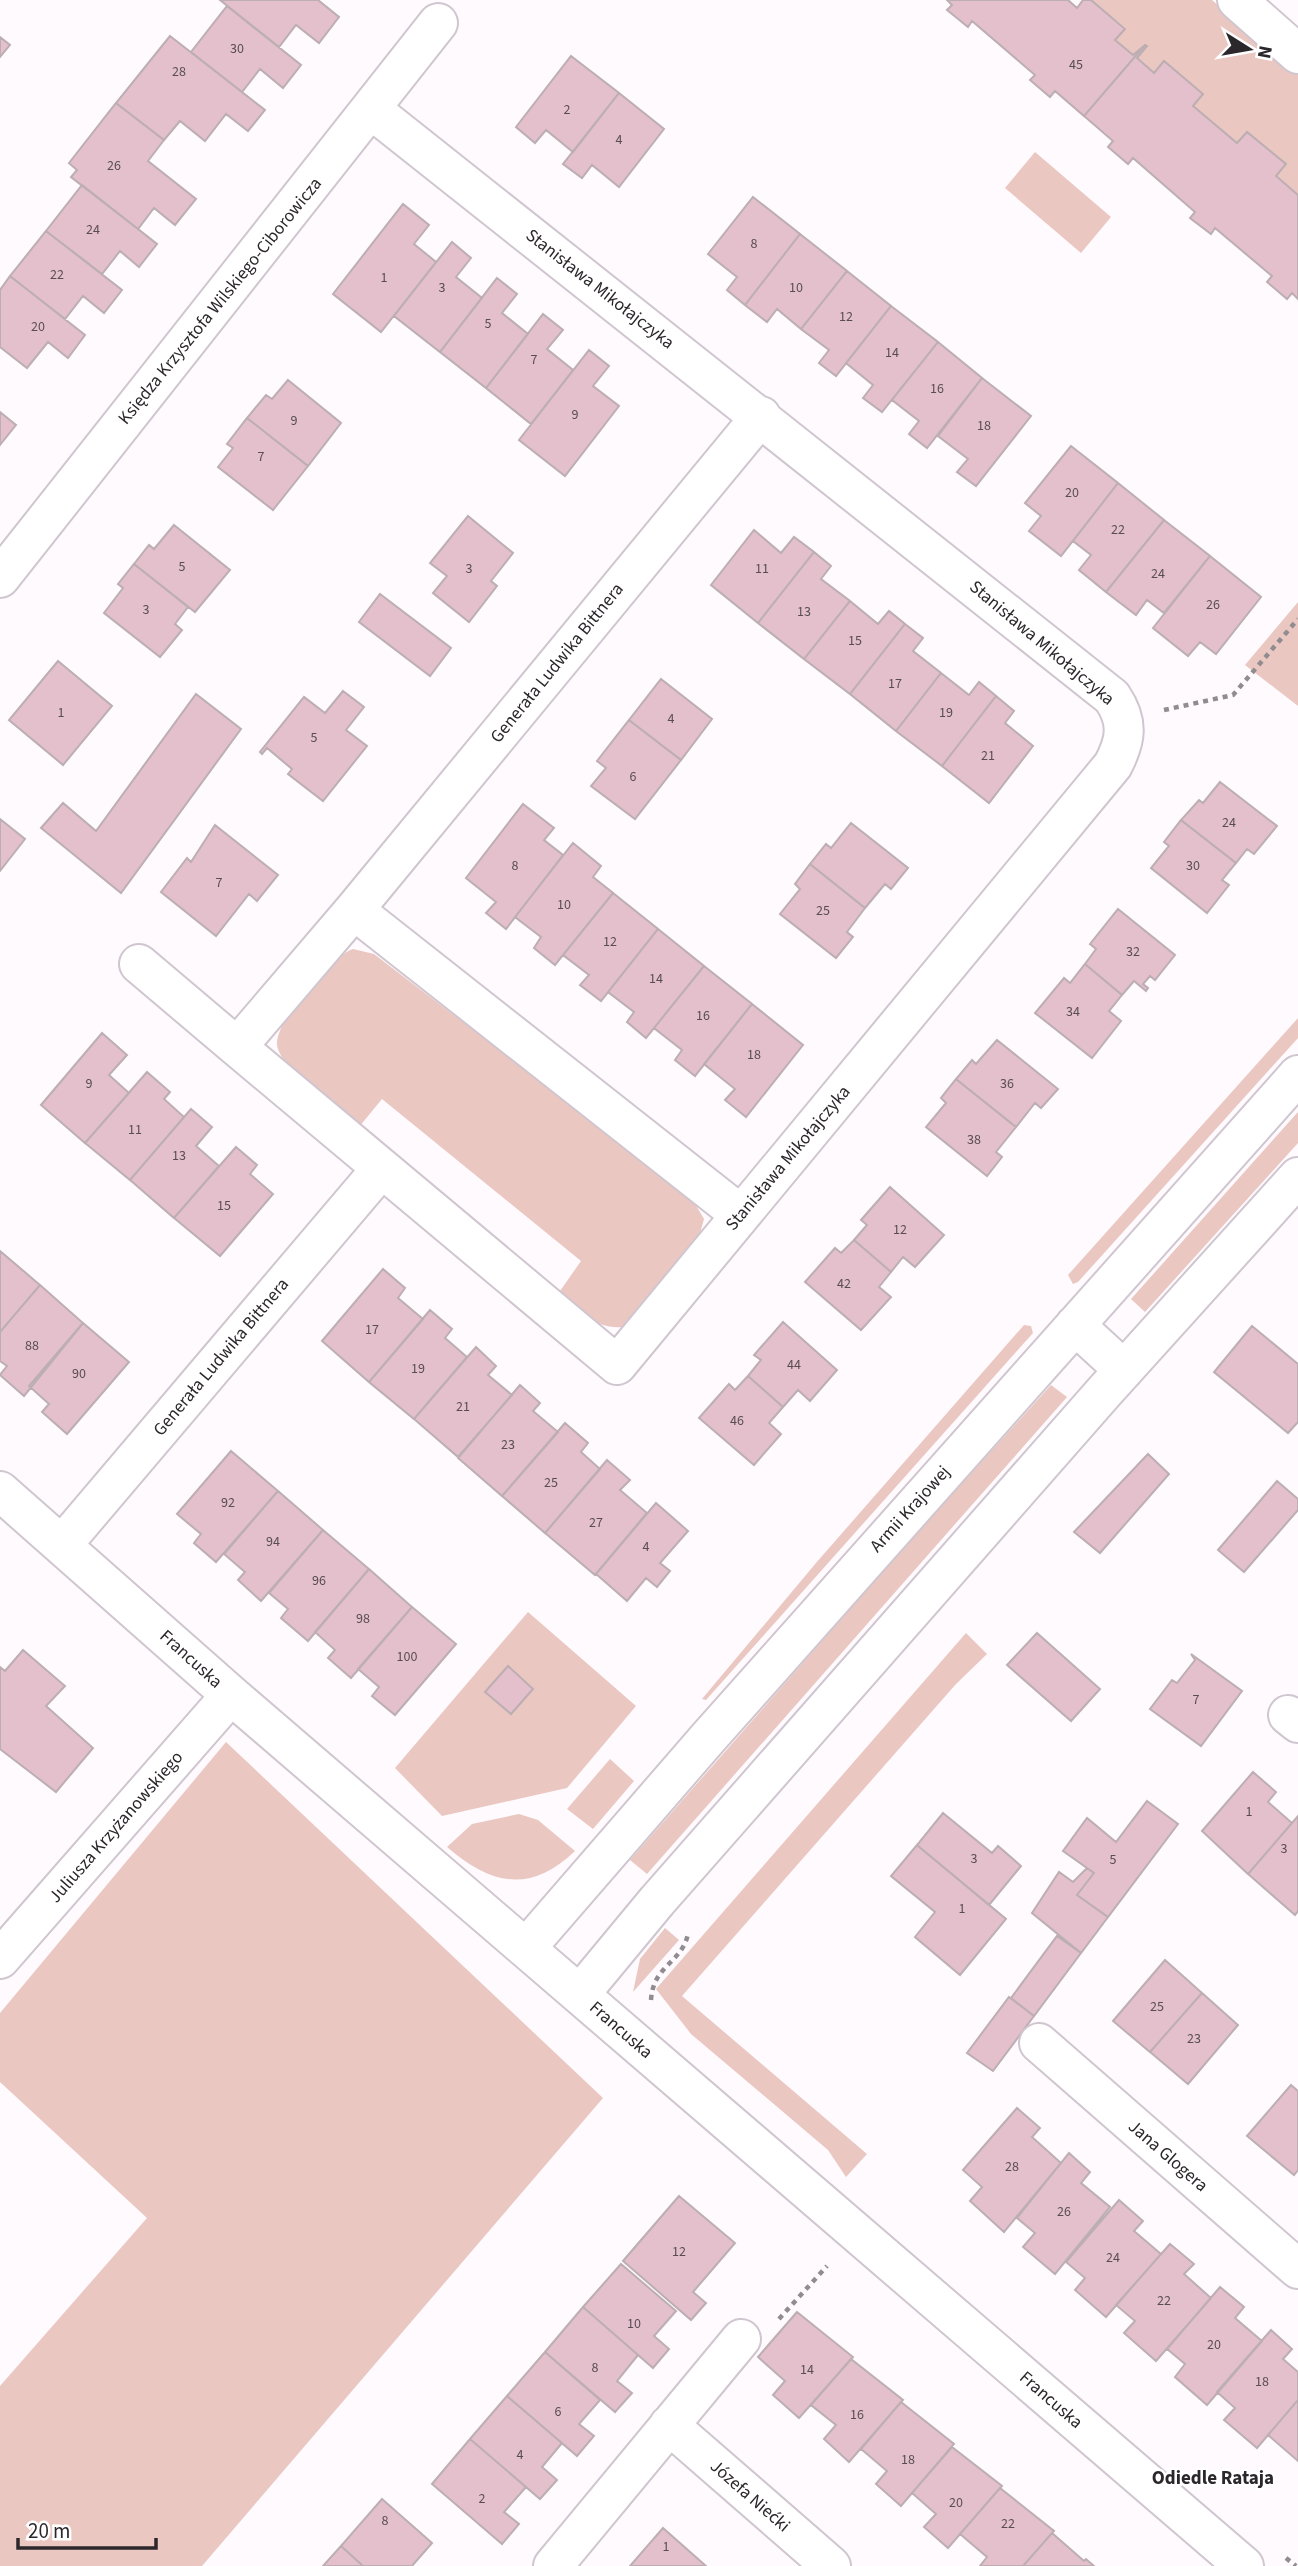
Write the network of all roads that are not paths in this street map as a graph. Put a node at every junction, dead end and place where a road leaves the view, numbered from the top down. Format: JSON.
{"nodes":[{"id":1,"x":1237,"y":0,"type":"edge"},
{"id":2,"x":438,"y":23,"type":"dead end"},
{"id":3,"x":1298,"y":54,"type":"edge"},
{"id":4,"x":372,"y":110,"type":"junction"},
{"id":5,"x":761,"y":416,"type":"junction"},
{"id":6,"x":0,"y":578,"type":"edge"},
{"id":7,"x":354,"y":910,"type":"junction"},
{"id":8,"x":139,"y":964,"type":"dead end"},
{"id":9,"x":237,"y":1046,"type":"junction"},
{"id":10,"x":1298,"y":1075,"type":"edge"},
{"id":11,"x":381,"y":1169,"type":"junction"},
{"id":12,"x":1298,"y":1177,"type":"edge"},
{"id":13,"x":741,"y":1215,"type":"junction"},
{"id":14,"x":1075,"y":1325,"type":"junction"},
{"id":15,"x":1124,"y":1370,"type":"junction"},
{"id":16,"x":0,"y":1491,"type":"edge"},
{"id":17,"x":62,"y":1545,"type":"junction"},
{"id":18,"x":232,"y":1695,"type":"junction"},
{"id":19,"x":527,"y":1947,"type":"junction"},
{"id":20,"x":0,"y":1959,"type":"edge"},
{"id":21,"x":580,"y":1994,"type":"junction"},
{"id":22,"x":1039,"y":2043,"type":"dead end"},
{"id":23,"x":1298,"y":2269,"type":"edge"},
{"id":24,"x":741,"y":2339,"type":"road end"},
{"id":25,"x":669,"y":2425,"type":"junction"},
{"id":26,"x":553,"y":2566,"type":"edge"},
{"id":27,"x":831,"y":2566,"type":"edge"},
{"id":28,"x":1244,"y":2566,"type":"edge"}],
"edges":[{"from":1,"to":3,"type":"street"},
{"from":2,"to":4,"type":"street","name":"Księdza Krzysztofa Wilskiego-Ciborowicza"},
{"from":4,"to":5,"type":"street","name":"Stanisława Mikołajczyka"},
{"from":4,"to":6,"type":"street","name":"Księdza Krzysztofa Wilskiego-Ciborowicza"},
{"from":5,"to":7,"type":"street","name":"Generała Ludwika Bittnera"},
{"from":5,"to":13,"type":"street","name":"Stanisława Mikołajczyka"},
{"from":7,"to":9,"type":"street","name":"Generała Ludwika Bittnera"},
{"from":7,"to":13,"type":"street"},
{"from":8,"to":9,"type":"street"},
{"from":9,"to":11,"type":"street"},
{"from":10,"to":14,"type":"street","name":"Armii Krajowej"},
{"from":11,"to":13,"type":"street","name":"Stanisława Mikołajczyka"},
{"from":11,"to":17,"type":"street","name":"Generała Ludwika Bittnera"},
{"from":12,"to":15,"type":"street"},
{"from":14,"to":15,"type":"street"},
{"from":14,"to":19,"type":"street","name":"Armii Krajowej"},
{"from":15,"to":21,"type":"street"},
{"from":16,"to":17,"type":"street","name":"Francuska"},
{"from":17,"to":18,"type":"street","name":"Francuska"},
{"from":18,"to":19,"type":"street","name":"Francuska"},
{"from":18,"to":20,"type":"street","name":"Juliusza Krzyżanowskiego"},
{"from":19,"to":21,"type":"street","name":"Francuska"},
{"from":21,"to":28,"type":"street","name":"Francuska"},
{"from":22,"to":23,"type":"street","name":"Jana Glogera"},
{"from":24,"to":25,"type":"street"},
{"from":25,"to":26,"type":"street"},
{"from":25,"to":27,"type":"street","name":"Józefa Niećki"}]}
